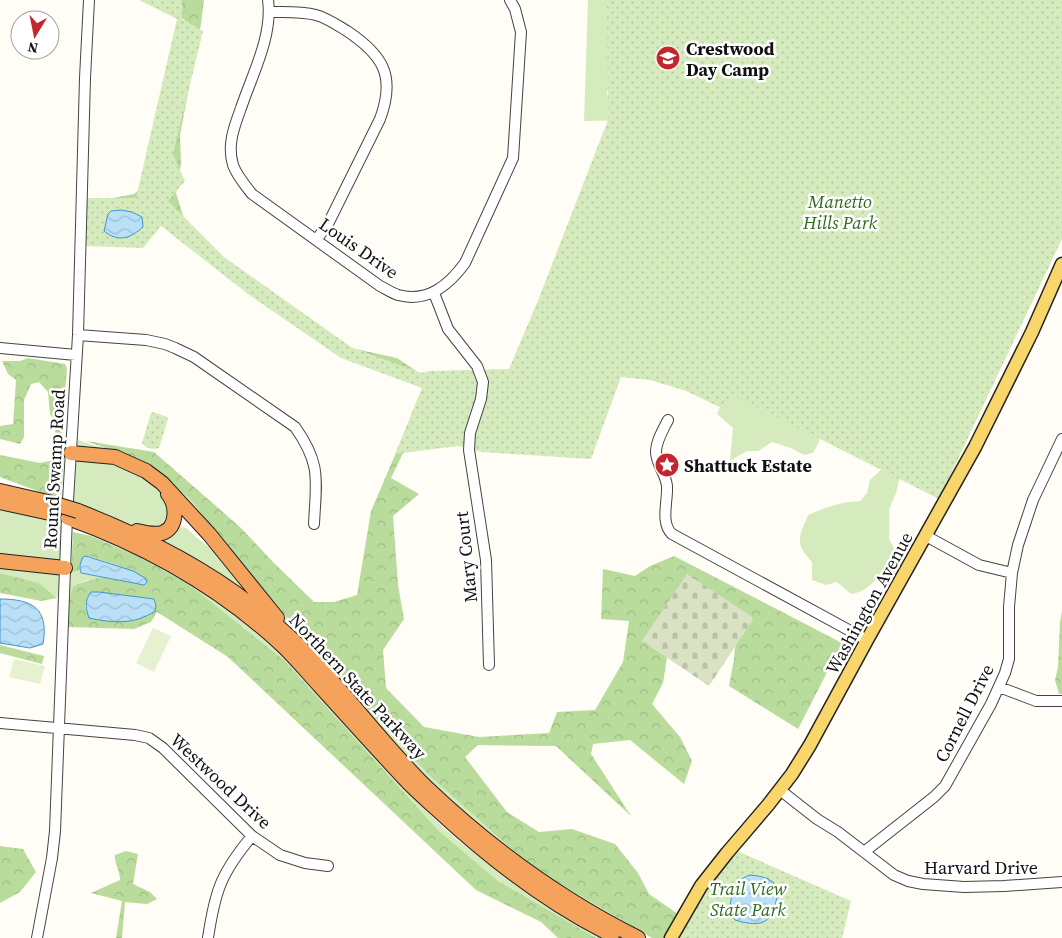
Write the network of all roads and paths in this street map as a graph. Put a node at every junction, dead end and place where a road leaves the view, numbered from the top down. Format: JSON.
{"nodes":[{"id":1,"x":89,"y":0,"type":"edge"},
{"id":2,"x":268,"y":0,"type":"edge"},
{"id":3,"x":510,"y":0,"type":"edge"},
{"id":4,"x":269,"y":12,"type":"junction"},
{"id":5,"x":317,"y":239,"type":"junction"},
{"id":6,"x":1062,"y":264,"type":"edge"},
{"id":7,"x":434,"y":293,"type":"junction"},
{"id":8,"x":78,"y":335,"type":"junction"},
{"id":9,"x":0,"y":348,"type":"edge"},
{"id":10,"x":76,"y":355,"type":"junction"},
{"id":11,"x":668,"y":420,"type":"dead end"},
{"id":12,"x":1062,"y":439,"type":"edge"},
{"id":13,"x":71,"y":453,"type":"junction"},
{"id":14,"x":0,"y":491,"type":"edge"},
{"id":15,"x":0,"y":504,"type":"edge"},
{"id":16,"x":51,"y":508,"type":"junction"},
{"id":17,"x":79,"y":517,"type":"junction"},
{"id":18,"x":314,"y":524,"type":"dead end"},
{"id":19,"x":115,"y":525,"type":"junction"},
{"id":20,"x":926,"y":536,"type":"junction"},
{"id":21,"x":1,"y":561,"type":"edge"},
{"id":22,"x":65,"y":568,"type":"junction"},
{"id":23,"x":1012,"y":573,"type":"junction"},
{"id":24,"x":867,"y":640,"type":"junction"},
{"id":25,"x":299,"y":646,"type":"junction"},
{"id":26,"x":489,"y":665,"type":"dead end"},
{"id":27,"x":999,"y":687,"type":"junction"},
{"id":28,"x":1062,"y":701,"type":"edge"},
{"id":29,"x":0,"y":723,"type":"edge"},
{"id":30,"x":59,"y":728,"type":"junction"},
{"id":31,"x":780,"y":790,"type":"junction"},
{"id":32,"x":252,"y":836,"type":"junction"},
{"id":33,"x":864,"y":852,"type":"junction"},
{"id":34,"x":328,"y":866,"type":"dead end"},
{"id":35,"x":1062,"y":882,"type":"edge"},
{"id":36,"x":37,"y":938,"type":"edge"},
{"id":37,"x":208,"y":938,"type":"edge"},
{"id":38,"x":617,"y":938,"type":"edge"},
{"id":39,"x":638,"y":938,"type":"edge"},
{"id":40,"x":671,"y":938,"type":"edge"}],
"edges":[{"from":1,"to":8,"type":"street","name":"Round Swamp Road"},
{"from":2,"to":4,"type":"street","name":"Louis Drive"},
{"from":3,"to":7,"type":"street"},
{"from":4,"to":5,"type":"street","name":"Louis Drive"},
{"from":4,"to":5,"type":"street"},
{"from":5,"to":7,"type":"street","name":"Louis Drive"},
{"from":6,"to":20,"type":"main road","name":"Washington Avenue"},
{"from":7,"to":26,"type":"street","name":"Mary Court"},
{"from":8,"to":10,"type":"street","name":"Round Swamp Road"},
{"from":8,"to":18,"type":"street"},
{"from":9,"to":10,"type":"street"},
{"from":10,"to":13,"type":"street","name":"Round Swamp Road"},
{"from":11,"to":24,"type":"street"},
{"from":12,"to":23,"type":"street","name":"Cornell Drive"},
{"from":13,"to":19,"type":"highway"},
{"from":13,"to":22,"type":"street","name":"Round Swamp Road"},
{"from":13,"to":25,"type":"highway"},
{"from":14,"to":16,"type":"highway","name":"Northern State Parkway"},
{"from":15,"to":16,"type":"highway","name":"Northern State Parkway"},
{"from":16,"to":17,"type":"highway","name":"Northern State Parkway"},
{"from":17,"to":19,"type":"highway","name":"Northern State Parkway"},
{"from":17,"to":38,"type":"highway","name":"Northern State Parkway"},
{"from":19,"to":25,"type":"highway","name":"Northern State Parkway"},
{"from":20,"to":23,"type":"street"},
{"from":20,"to":24,"type":"main road","name":"Washington Avenue"},
{"from":21,"to":22,"type":"highway"},
{"from":22,"to":30,"type":"street","name":"Round Swamp Road"},
{"from":23,"to":27,"type":"street","name":"Cornell Drive"},
{"from":24,"to":31,"type":"main road","name":"Washington Avenue"},
{"from":25,"to":39,"type":"highway","name":"Northern State Parkway"},
{"from":27,"to":28,"type":"street"},
{"from":27,"to":33,"type":"street","name":"Cornell Drive"},
{"from":29,"to":30,"type":"street","name":"Westwood Drive"},
{"from":30,"to":32,"type":"street","name":"Westwood Drive"},
{"from":30,"to":36,"type":"street","name":"Round Swamp Road"},
{"from":31,"to":33,"type":"street","name":"Harvard Drive"},
{"from":31,"to":40,"type":"main road","name":"Washington Avenue"},
{"from":32,"to":34,"type":"street","name":"Westwood Drive"},
{"from":32,"to":37,"type":"street"},
{"from":33,"to":35,"type":"street","name":"Harvard Drive"}]}
